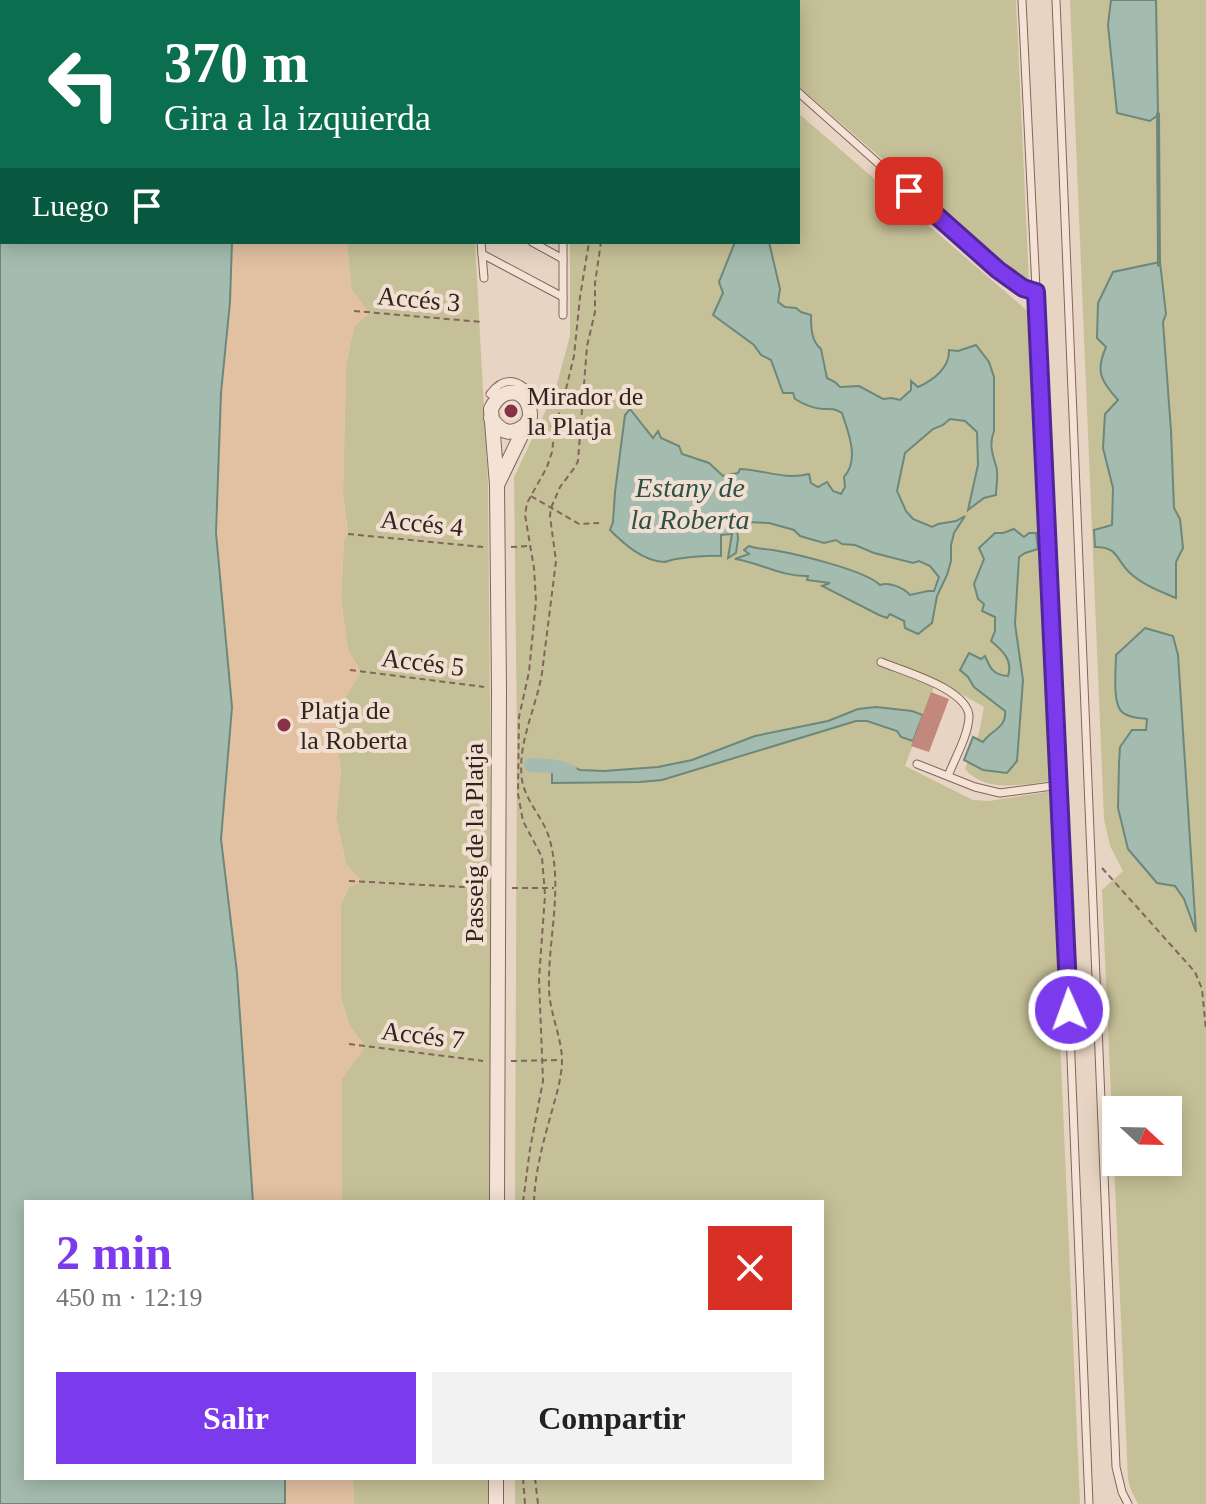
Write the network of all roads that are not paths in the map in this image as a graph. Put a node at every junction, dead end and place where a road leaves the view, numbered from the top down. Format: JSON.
{"nodes":[{"id":1,"x":1022,"y":0,"type":"edge"},
{"id":2,"x":1056,"y":0,"type":"edge"},
{"id":3,"x":800,"y":94,"type":"edge"},
{"id":4,"x":481,"y":244,"type":"edge"},
{"id":5,"x":536,"y":244,"type":"edge"},
{"id":6,"x":563,"y":244,"type":"edge"},
{"id":7,"x":482,"y":254,"type":"junction"},
{"id":8,"x":563,"y":259,"type":"junction"},
{"id":9,"x":484,"y":278,"type":"dead end"},
{"id":10,"x":1036,"y":292,"type":"junction"},
{"id":11,"x":563,"y":297,"type":"junction"},
{"id":12,"x":563,"y":315,"type":"dead end"},
{"id":13,"x":490,"y":394,"type":"dead end"},
{"id":14,"x":537,"y":404,"type":"dead end"},
{"id":15,"x":491,"y":418,"type":"junction"},
{"id":16,"x":531,"y":423,"type":"junction"},
{"id":17,"x":497,"y":485,"type":"junction"},
{"id":18,"x":881,"y":662,"type":"dead end"},
{"id":19,"x":917,"y":764,"type":"dead end"},
{"id":20,"x":948,"y":776,"type":"junction"},
{"id":21,"x":1060,"y":785,"type":"junction"},
{"id":22,"x":497,"y":1200,"type":"edge"},
{"id":23,"x":496,"y":1480,"type":"edge"},
{"id":24,"x":496,"y":1504,"type":"edge"},
{"id":25,"x":1089,"y":1504,"type":"edge"},
{"id":26,"x":1128,"y":1504,"type":"edge"}],
"edges":[{"from":1,"to":10,"type":"lane"},
{"from":2,"to":26,"type":"lane"},
{"from":3,"to":10,"type":"lane"},
{"from":4,"to":7,"type":"lane"},
{"from":5,"to":8,"type":"lane"},
{"from":6,"to":8,"type":"lane"},
{"from":7,"to":9,"type":"lane"},
{"from":7,"to":11,"type":"lane"},
{"from":8,"to":11,"type":"lane"},
{"from":10,"to":21,"type":"lane"},
{"from":11,"to":12,"type":"lane"},
{"from":13,"to":14,"type":"lane"},
{"from":15,"to":16,"type":"street"},
{"from":15,"to":16,"type":"street"},
{"from":15,"to":17,"type":"street","name":"Passeig de la Platja"},
{"from":16,"to":17,"type":"street","name":"Passeig de la Platja"},
{"from":17,"to":22,"type":"street","name":"Passeig de la Platja"},
{"from":18,"to":20,"type":"lane"},
{"from":19,"to":20,"type":"lane"},
{"from":20,"to":21,"type":"lane"},
{"from":21,"to":25,"type":"lane"},
{"from":23,"to":24,"type":"street"}]}
